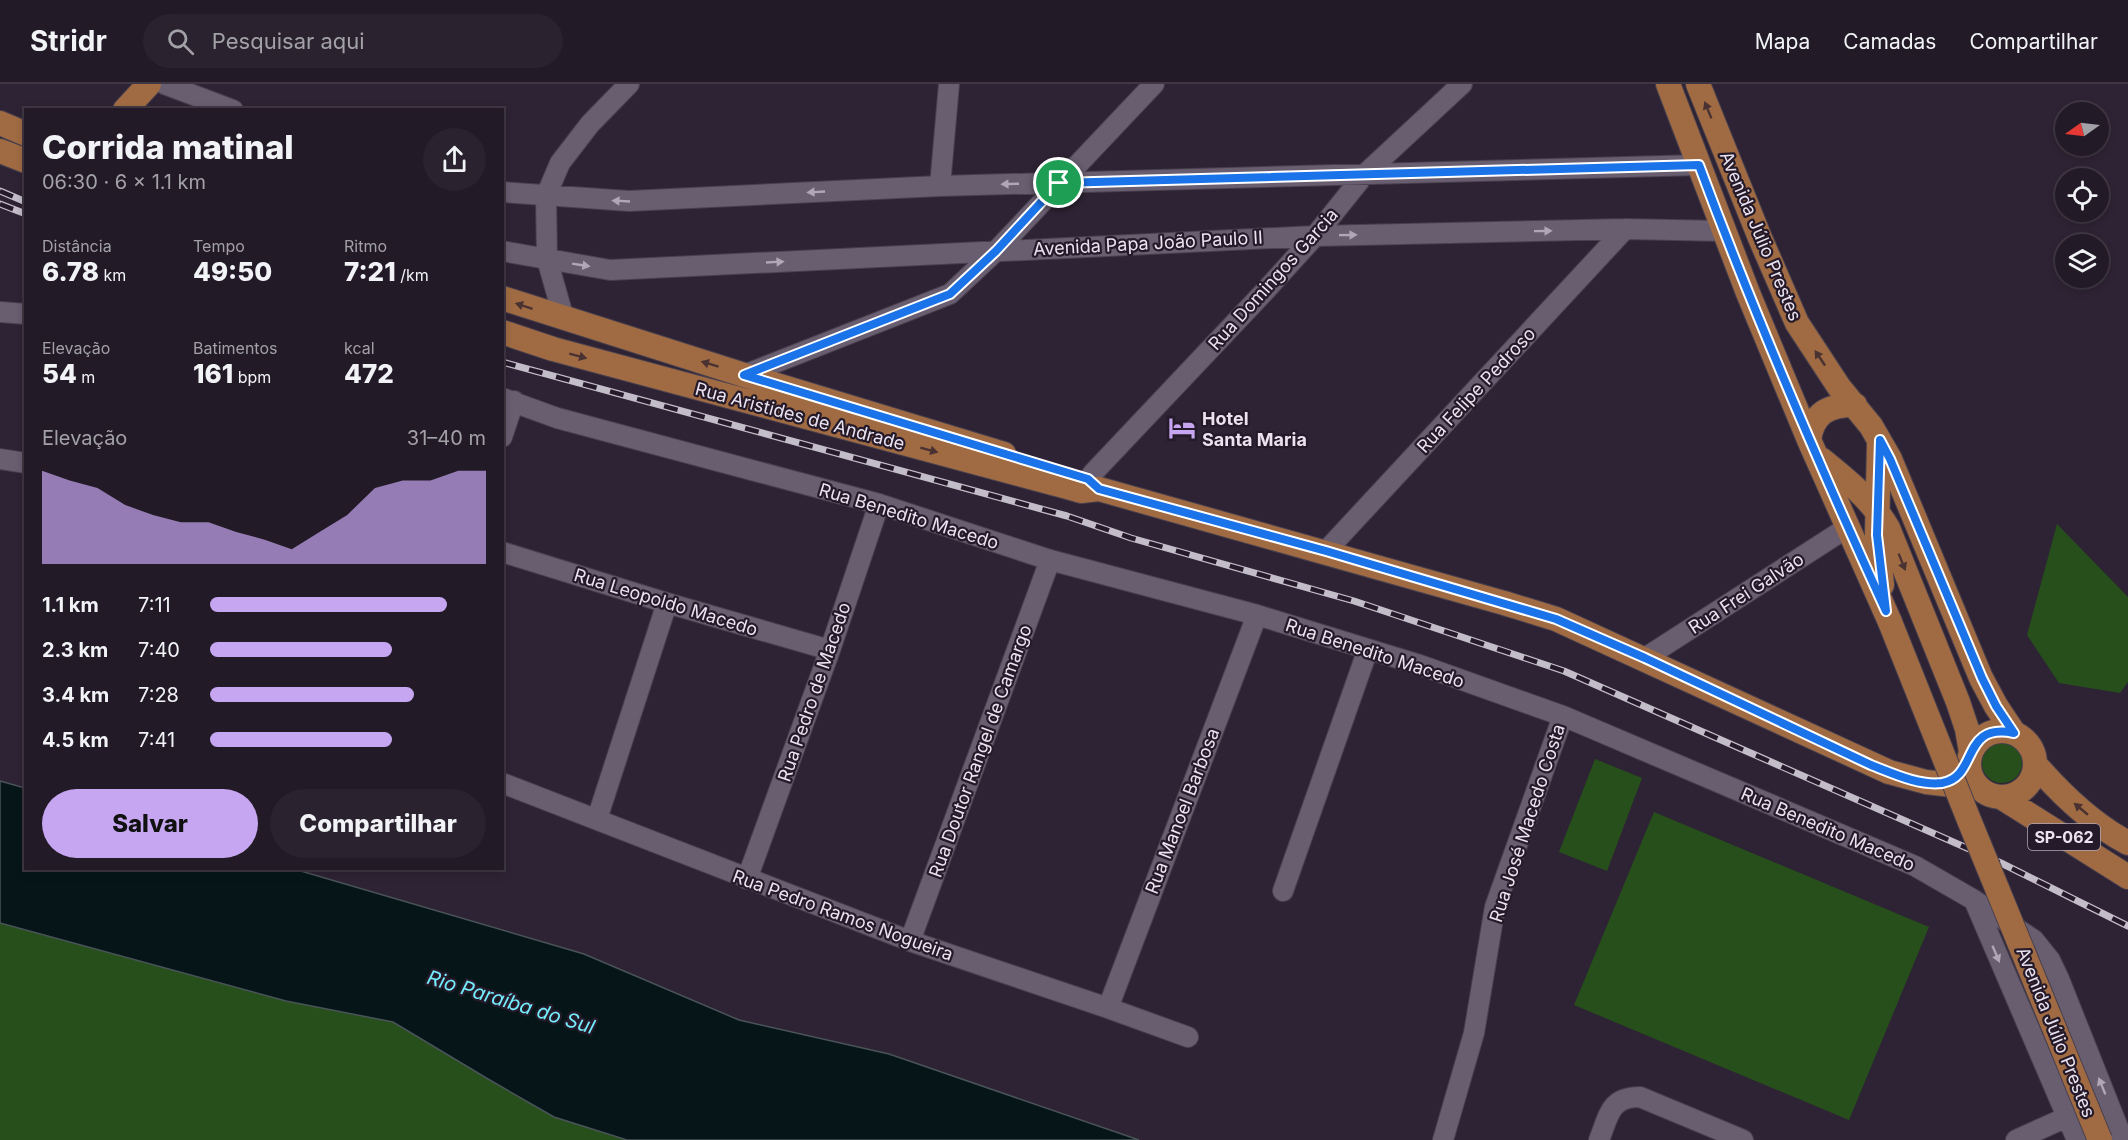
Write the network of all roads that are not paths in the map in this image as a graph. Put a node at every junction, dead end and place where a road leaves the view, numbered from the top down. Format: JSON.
{"nodes":[{"id":1,"x":149,"y":84,"type":"edge"},
{"id":2,"x":164,"y":84,"type":"edge"},
{"id":3,"x":629,"y":84,"type":"edge"},
{"id":4,"x":949,"y":84,"type":"edge"},
{"id":5,"x":1155,"y":84,"type":"edge"},
{"id":6,"x":1668,"y":84,"type":"edge"},
{"id":7,"x":1698,"y":84,"type":"edge"},
{"id":8,"x":1454,"y":87,"type":"edge"},
{"id":9,"x":127,"y":108,"type":"edge"},
{"id":10,"x":228,"y":108,"type":"edge"},
{"id":11,"x":0,"y":123,"type":"edge"},
{"id":12,"x":24,"y":133,"type":"edge"},
{"id":13,"x":1720,"y":139,"type":"junction"},
{"id":14,"x":0,"y":151,"type":"edge"},
{"id":15,"x":1696,"y":157,"type":"junction"},
{"id":16,"x":24,"y":160,"type":"edge"},
{"id":17,"x":1364,"y":175,"type":"junction"},
{"id":18,"x":1059,"y":183,"type":"junction"},
{"id":19,"x":940,"y":186,"type":"junction"},
{"id":20,"x":504,"y":192,"type":"edge"},
{"id":21,"x":546,"y":196,"type":"junction"},
{"id":22,"x":1625,"y":229,"type":"junction"},
{"id":23,"x":1723,"y":231,"type":"junction"},
{"id":24,"x":1315,"y":236,"type":"junction"},
{"id":25,"x":504,"y":251,"type":"edge"},
{"id":26,"x":996,"y":251,"type":"junction"},
{"id":27,"x":547,"y":259,"type":"junction"},
{"id":28,"x":504,"y":299,"type":"edge"},
{"id":29,"x":0,"y":312,"type":"edge"},
{"id":30,"x":24,"y":314,"type":"edge"},
{"id":31,"x":564,"y":319,"type":"junction"},
{"id":32,"x":504,"y":333,"type":"edge"},
{"id":33,"x":744,"y":375,"type":"junction"},
{"id":34,"x":508,"y":400,"type":"edge"},
{"id":35,"x":1854,"y":405,"type":"junction"},
{"id":36,"x":504,"y":425,"type":"edge"},
{"id":37,"x":1880,"y":440,"type":"junction"},
{"id":38,"x":1813,"y":448,"type":"junction"},
{"id":39,"x":0,"y":459,"type":"edge"},
{"id":40,"x":24,"y":463,"type":"edge"},
{"id":41,"x":1089,"y":486,"type":"junction"},
{"id":42,"x":879,"y":504,"type":"junction"},
{"id":43,"x":1878,"y":510,"type":"junction"},
{"id":44,"x":1848,"y":527,"type":"junction"},
{"id":45,"x":1326,"y":551,"type":"junction"},
{"id":46,"x":504,"y":553,"type":"edge"},
{"id":47,"x":1050,"y":560,"type":"junction"},
{"id":48,"x":667,"y":603,"type":"junction"},
{"id":49,"x":1257,"y":615,"type":"junction"},
{"id":50,"x":1888,"y":617,"type":"junction"},
{"id":51,"x":1368,"y":649,"type":"junction"},
{"id":52,"x":830,"y":650,"type":"junction"},
{"id":53,"x":1645,"y":658,"type":"junction"},
{"id":54,"x":1563,"y":716,"type":"junction"},
{"id":55,"x":2014,"y":733,"type":"junction"},
{"id":56,"x":1970,"y":757,"type":"junction"},
{"id":57,"x":2034,"y":764,"type":"junction"},
{"id":58,"x":1944,"y":783,"type":"junction"},
{"id":59,"x":504,"y":784,"type":"edge"},
{"id":60,"x":1990,"y":792,"type":"junction"},
{"id":61,"x":597,"y":819,"type":"junction"},
{"id":62,"x":2128,"y":843,"type":"edge"},
{"id":63,"x":2128,"y":877,"type":"edge"},
{"id":64,"x":747,"y":879,"type":"junction"},
{"id":65,"x":1283,"y":891,"type":"dead end"},
{"id":66,"x":1974,"y":900,"type":"junction"},
{"id":67,"x":910,"y":941,"type":"junction"},
{"id":68,"x":1108,"y":1008,"type":"junction"},
{"id":69,"x":1188,"y":1037,"type":"dead end"},
{"id":70,"x":2067,"y":1117,"type":"junction"},
{"id":71,"x":1443,"y":1140,"type":"edge"},
{"id":72,"x":1599,"y":1140,"type":"edge"},
{"id":73,"x":1743,"y":1140,"type":"edge"},
{"id":74,"x":2016,"y":1140,"type":"edge"},
{"id":75,"x":2077,"y":1140,"type":"edge"},
{"id":76,"x":2100,"y":1140,"type":"edge"},
{"id":77,"x":2123,"y":1140,"type":"edge"}],
"edges":[{"from":1,"to":9,"type":"main road"},
{"from":2,"to":10,"type":"street"},
{"from":3,"to":21,"type":"street"},
{"from":4,"to":19,"type":"street"},
{"from":5,"to":18,"type":"street"},
{"from":6,"to":15,"type":"main road","name":"Avenida Júlio Prestes"},
{"from":13,"to":7,"type":"main road","name":"Avenida Júlio Prestes","number":"SP-062","one_way":true},
{"from":8,"to":17,"type":"street","name":"Rua Domingos Garcia"},
{"from":11,"to":12,"type":"main road"},
{"from":13,"to":15,"type":"main road"},
{"from":35,"to":13,"type":"main road","name":"Avenida Júlio Prestes","number":"SP-062","one_way":true},
{"from":14,"to":16,"type":"main road"},
{"from":15,"to":17,"type":"street"},
{"from":15,"to":23,"type":"main road","name":"Avenida Júlio Prestes"},
{"from":17,"to":18,"type":"street"},
{"from":17,"to":24,"type":"street","name":"Rua Domingos Garcia"},
{"from":18,"to":19,"type":"street","one_way":true},
{"from":18,"to":26,"type":"street"},
{"from":19,"to":21,"type":"street","one_way":true},
{"from":20,"to":21,"type":"street"},
{"from":21,"to":27,"type":"street"},
{"from":22,"to":23,"type":"street","name":"Avenida Papa João Paulo II"},
{"from":24,"to":22,"type":"street","name":"Avenida Papa João Paulo II","one_way":true},
{"from":22,"to":45,"type":"street","name":"Rua Felipe Pedroso"},
{"from":23,"to":38,"type":"main road","name":"Avenida Júlio Prestes"},
{"from":24,"to":26,"type":"street","name":"Avenida Papa João Paulo II"},
{"from":24,"to":41,"type":"street","name":"Rua Domingos Garcia"},
{"from":25,"to":27,"type":"street","name":"Avenida Papa João Paulo II"},
{"from":27,"to":26,"type":"street","name":"Avenida Papa João Paulo II","one_way":true},
{"from":26,"to":33,"type":"street"},
{"from":27,"to":31,"type":"street"},
{"from":31,"to":28,"type":"main road","name":"Rua Aristides de Andrade","one_way":true},
{"from":29,"to":30,"type":"street"},
{"from":33,"to":31,"type":"main road","name":"Rua Aristides de Andrade","one_way":true},
{"from":32,"to":41,"type":"main road","name":"Rua Aristides de Andrade","one_way":true},
{"from":33,"to":41,"type":"main road","name":"Rua Aristides de Andrade"},
{"from":34,"to":36,"type":"street"},
{"from":34,"to":42,"type":"street","name":"Rua Benedito Macedo"},
{"from":35,"to":37,"type":"main road","name":"Avenida Júlio Prestes","number":"SP-062"},
{"from":35,"to":38,"type":"main road"},
{"from":37,"to":43,"type":"main road"},
{"from":37,"to":55,"type":"main road","name":"Avenida Júlio Prestes","number":"SP-062"},
{"from":38,"to":43,"type":"main road","name":"Avenida Júlio Prestes"},
{"from":38,"to":44,"type":"main road","name":"Avenida Júlio Prestes"},
{"from":39,"to":40,"type":"street"},
{"from":41,"to":45,"type":"main road","name":"Rua Aristides de Andrade"},
{"from":42,"to":47,"type":"street","name":"Rua Benedito Macedo"},
{"from":42,"to":52,"type":"street","name":"Rua Pedro de Macedo"},
{"from":43,"to":50,"type":"main road"},
{"from":43,"to":56,"type":"main road","name":"Avenida Júlio Prestes","one_way":true},
{"from":44,"to":50,"type":"main road","name":"Avenida Júlio Prestes"},
{"from":44,"to":53,"type":"street","name":"Rua Frei Galvão"},
{"from":45,"to":53,"type":"main road","name":"Rua Aristides de Andrade"},
{"from":46,"to":48,"type":"street","name":"Rua Leopoldo Macedo"},
{"from":47,"to":49,"type":"street","name":"Rua Benedito Macedo"},
{"from":47,"to":67,"type":"street","name":"Rua Doutor Rangel de Camargo"},
{"from":48,"to":52,"type":"street","name":"Rua Leopoldo Macedo"},
{"from":48,"to":61,"type":"street"},
{"from":49,"to":51,"type":"street","name":"Rua Benedito Macedo"},
{"from":49,"to":68,"type":"street","name":"Rua Manoel Barbosa"},
{"from":50,"to":76,"type":"main road","name":"Avenida Júlio Prestes","bridge":true},
{"from":51,"to":54,"type":"street","name":"Rua Benedito Macedo"},
{"from":51,"to":65,"type":"street"},
{"from":52,"to":64,"type":"street","name":"Rua Pedro de Macedo"},
{"from":53,"to":58,"type":"main road","name":"Rua Aristides de Andrade"},
{"from":54,"to":66,"type":"street","name":"Rua Benedito Macedo"},
{"from":54,"to":71,"type":"street","name":"Rua José Macedo Costa"},
{"from":55,"to":56,"type":"main road"},
{"from":55,"to":57,"type":"main road","number":"SP-062"},
{"from":56,"to":58,"type":"main road"},
{"from":56,"to":60,"type":"main road"},
{"from":57,"to":60,"type":"main road"},
{"from":62,"to":57,"type":"main road","number":"SP-062","one_way":true},
{"from":58,"to":60,"type":"main road","name":"Rua Aristides de Andrade"},
{"from":59,"to":61,"type":"street","name":"Rua Pedro Ramos Nogueira"},
{"from":60,"to":63,"type":"main road","number":"SP-062"},
{"from":61,"to":64,"type":"street","name":"Rua Pedro Ramos Nogueira"},
{"from":64,"to":67,"type":"street","name":"Rua Pedro Ramos Nogueira"},
{"from":66,"to":70,"type":"street","one_way":true},
{"from":77,"to":66,"type":"street","name":"Avenida Júlio Prestes","one_way":true},
{"from":67,"to":68,"type":"street","name":"Rua Pedro Ramos Nogueira"},
{"from":68,"to":69,"type":"street","name":"Rua Pedro Ramos Nogueira"},
{"from":70,"to":74,"type":"street"},
{"from":70,"to":75,"type":"street"},
{"from":72,"to":73,"type":"street"}]}
